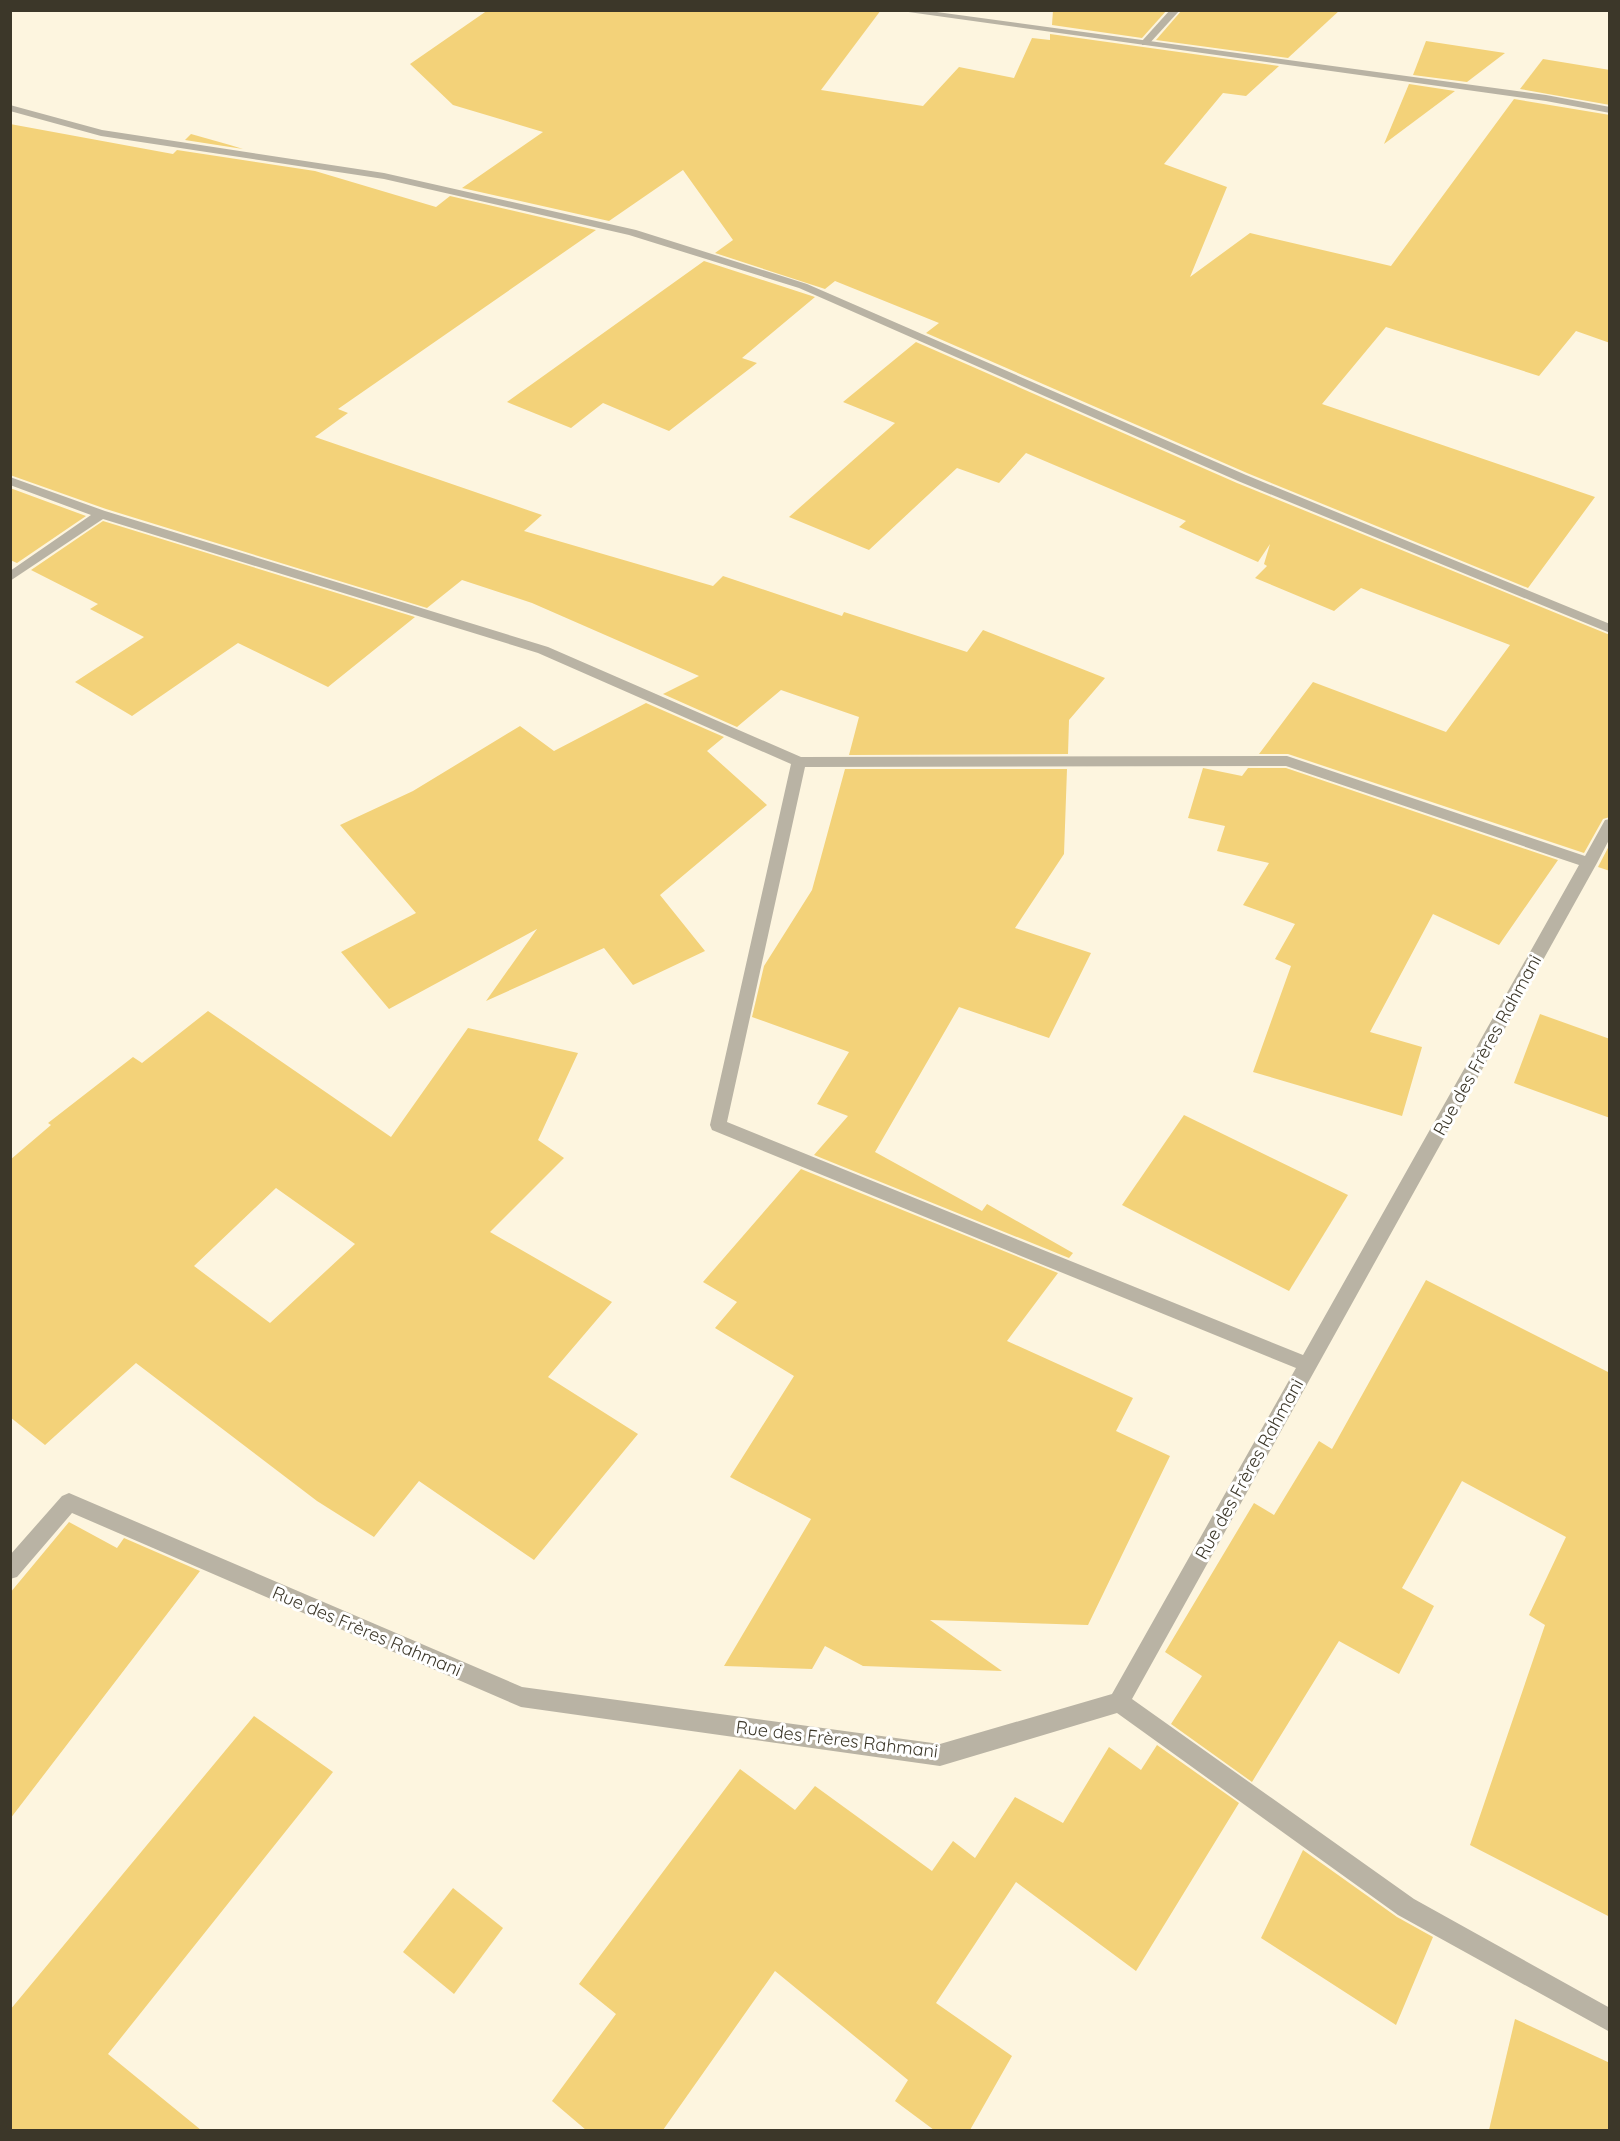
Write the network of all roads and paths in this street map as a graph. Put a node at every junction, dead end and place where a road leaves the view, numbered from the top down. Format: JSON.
{"nodes":[{"id":1,"x":898,"y":10,"type":"edge"},
{"id":2,"x":1176,"y":10,"type":"edge"},
{"id":3,"x":1145,"y":43,"type":"junction"},
{"id":4,"x":10,"y":108,"type":"edge"},
{"id":5,"x":1610,"y":110,"type":"edge"},
{"id":6,"x":10,"y":481,"type":"edge"},
{"id":7,"x":101,"y":513,"type":"junction"},
{"id":8,"x":10,"y":577,"type":"edge"},
{"id":9,"x":1610,"y":629,"type":"edge"},
{"id":10,"x":799,"y":762,"type":"junction"},
{"id":11,"x":1610,"y":824,"type":"edge"},
{"id":12,"x":1589,"y":863,"type":"junction"},
{"id":13,"x":1308,"y":1365,"type":"junction"},
{"id":14,"x":10,"y":1570,"type":"edge"},
{"id":15,"x":1119,"y":1702,"type":"junction"},
{"id":16,"x":1610,"y":2021,"type":"edge"}],
"edges":[{"from":1,"to":3,"type":"street"},
{"from":2,"to":3,"type":"street"},
{"from":3,"to":5,"type":"street"},
{"from":4,"to":9,"type":"street"},
{"from":6,"to":7,"type":"street"},
{"from":7,"to":8,"type":"street"},
{"from":7,"to":10,"type":"street"},
{"from":10,"to":12,"type":"street"},
{"from":10,"to":13,"type":"street"},
{"from":11,"to":12,"type":"street","name":"Rue des Frères Rahmani"},
{"from":12,"to":13,"type":"street","name":"Rue des Frères Rahmani"},
{"from":13,"to":15,"type":"street","name":"Rue des Frères Rahmani"},
{"from":14,"to":15,"type":"street","name":"Rue des Frères Rahmani"},
{"from":15,"to":16,"type":"street"}]}
